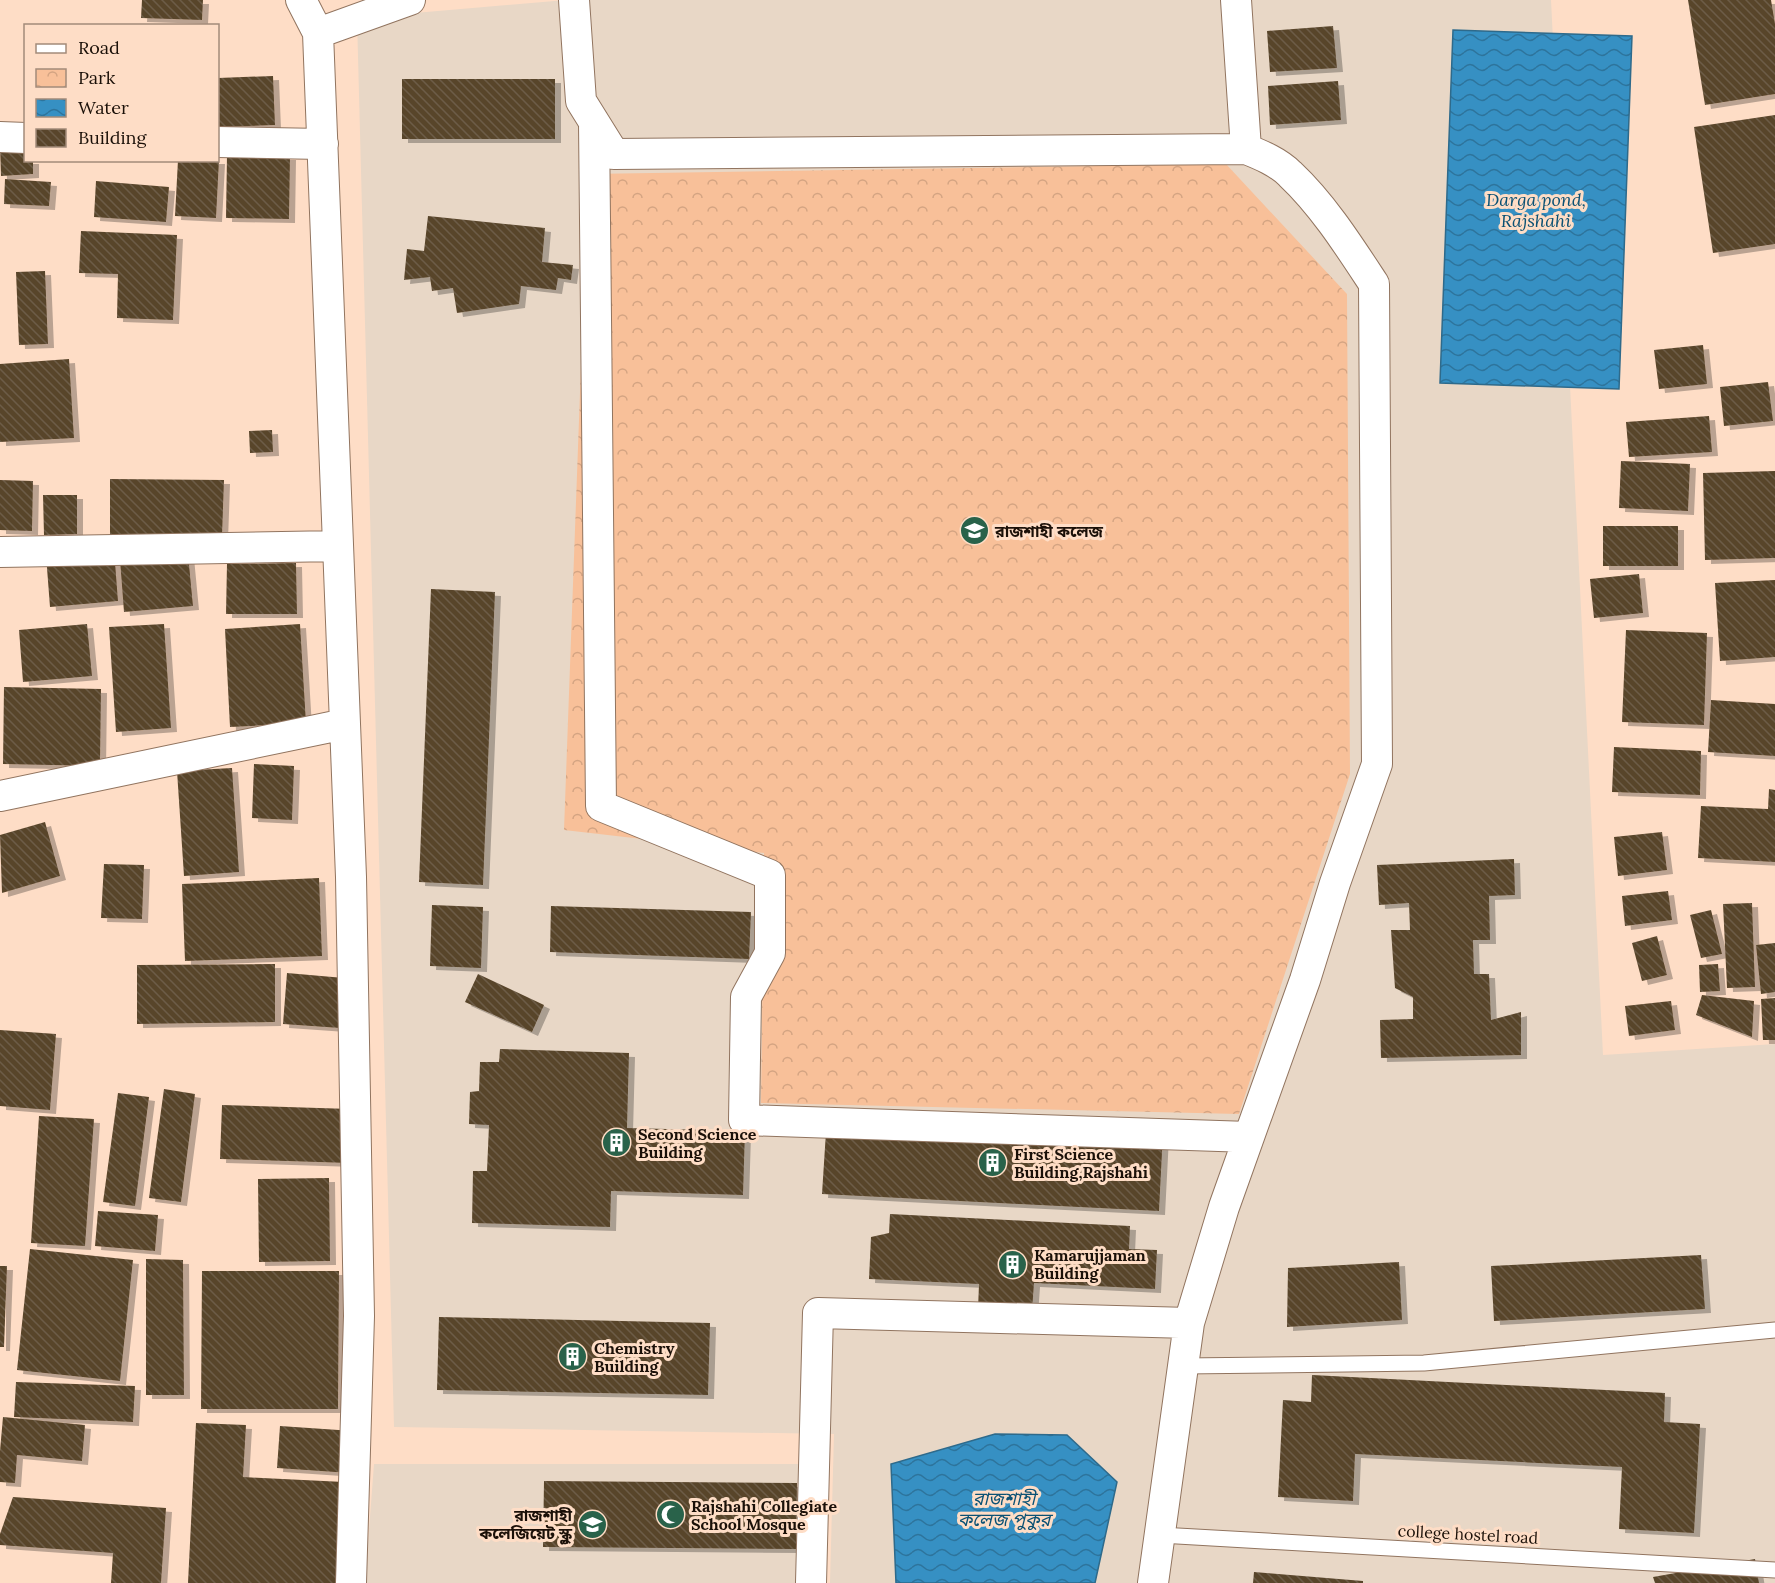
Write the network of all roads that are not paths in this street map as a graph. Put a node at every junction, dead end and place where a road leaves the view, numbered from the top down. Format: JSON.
{"nodes":[{"id":1,"x":301,"y":0,"type":"edge"},
{"id":2,"x":410,"y":0,"type":"edge"},
{"id":3,"x":574,"y":0,"type":"edge"},
{"id":4,"x":1236,"y":0,"type":"edge"},
{"id":5,"x":318,"y":33,"type":"junction"},
{"id":6,"x":594,"y":123,"type":"junction"},
{"id":7,"x":0,"y":137,"type":"edge"},
{"id":8,"x":24,"y":138,"type":"edge"},
{"id":9,"x":219,"y":142,"type":"edge"},
{"id":10,"x":323,"y":144,"type":"junction"},
{"id":11,"x":1246,"y":148,"type":"junction"},
{"id":12,"x":338,"y":546,"type":"junction"},
{"id":13,"x":0,"y":552,"type":"edge"},
{"id":14,"x":345,"y":724,"type":"junction"},
{"id":15,"x":0,"y":796,"type":"edge"},
{"id":16,"x":1249,"y":1137,"type":"junction"},
{"id":17,"x":1189,"y":1323,"type":"junction"},
{"id":18,"x":1775,"y":1330,"type":"edge"},
{"id":19,"x":1183,"y":1366,"type":"junction"},
{"id":20,"x":1160,"y":1535,"type":"junction"},
{"id":21,"x":1775,"y":1570,"type":"edge"},
{"id":22,"x":351,"y":1583,"type":"edge"},
{"id":23,"x":811,"y":1583,"type":"edge"},
{"id":24,"x":1153,"y":1583,"type":"edge"}],
"edges":[{"from":1,"to":5,"type":"street"},
{"from":2,"to":5,"type":"street"},
{"from":3,"to":6,"type":"street"},
{"from":4,"to":11,"type":"street"},
{"from":5,"to":10,"type":"street"},
{"from":6,"to":11,"type":"street"},
{"from":6,"to":16,"type":"street"},
{"from":7,"to":8,"type":"street"},
{"from":9,"to":10,"type":"street"},
{"from":10,"to":12,"type":"street"},
{"from":11,"to":16,"type":"street"},
{"from":12,"to":13,"type":"street"},
{"from":12,"to":14,"type":"street"},
{"from":14,"to":15,"type":"street"},
{"from":14,"to":22,"type":"street"},
{"from":16,"to":17,"type":"street"},
{"from":17,"to":19,"type":"street"},
{"from":17,"to":23,"type":"street"},
{"from":18,"to":19,"type":"lane"},
{"from":19,"to":20,"type":"street"},
{"from":20,"to":21,"type":"lane","name":"college hostel road"},
{"from":20,"to":24,"type":"street"}]}
